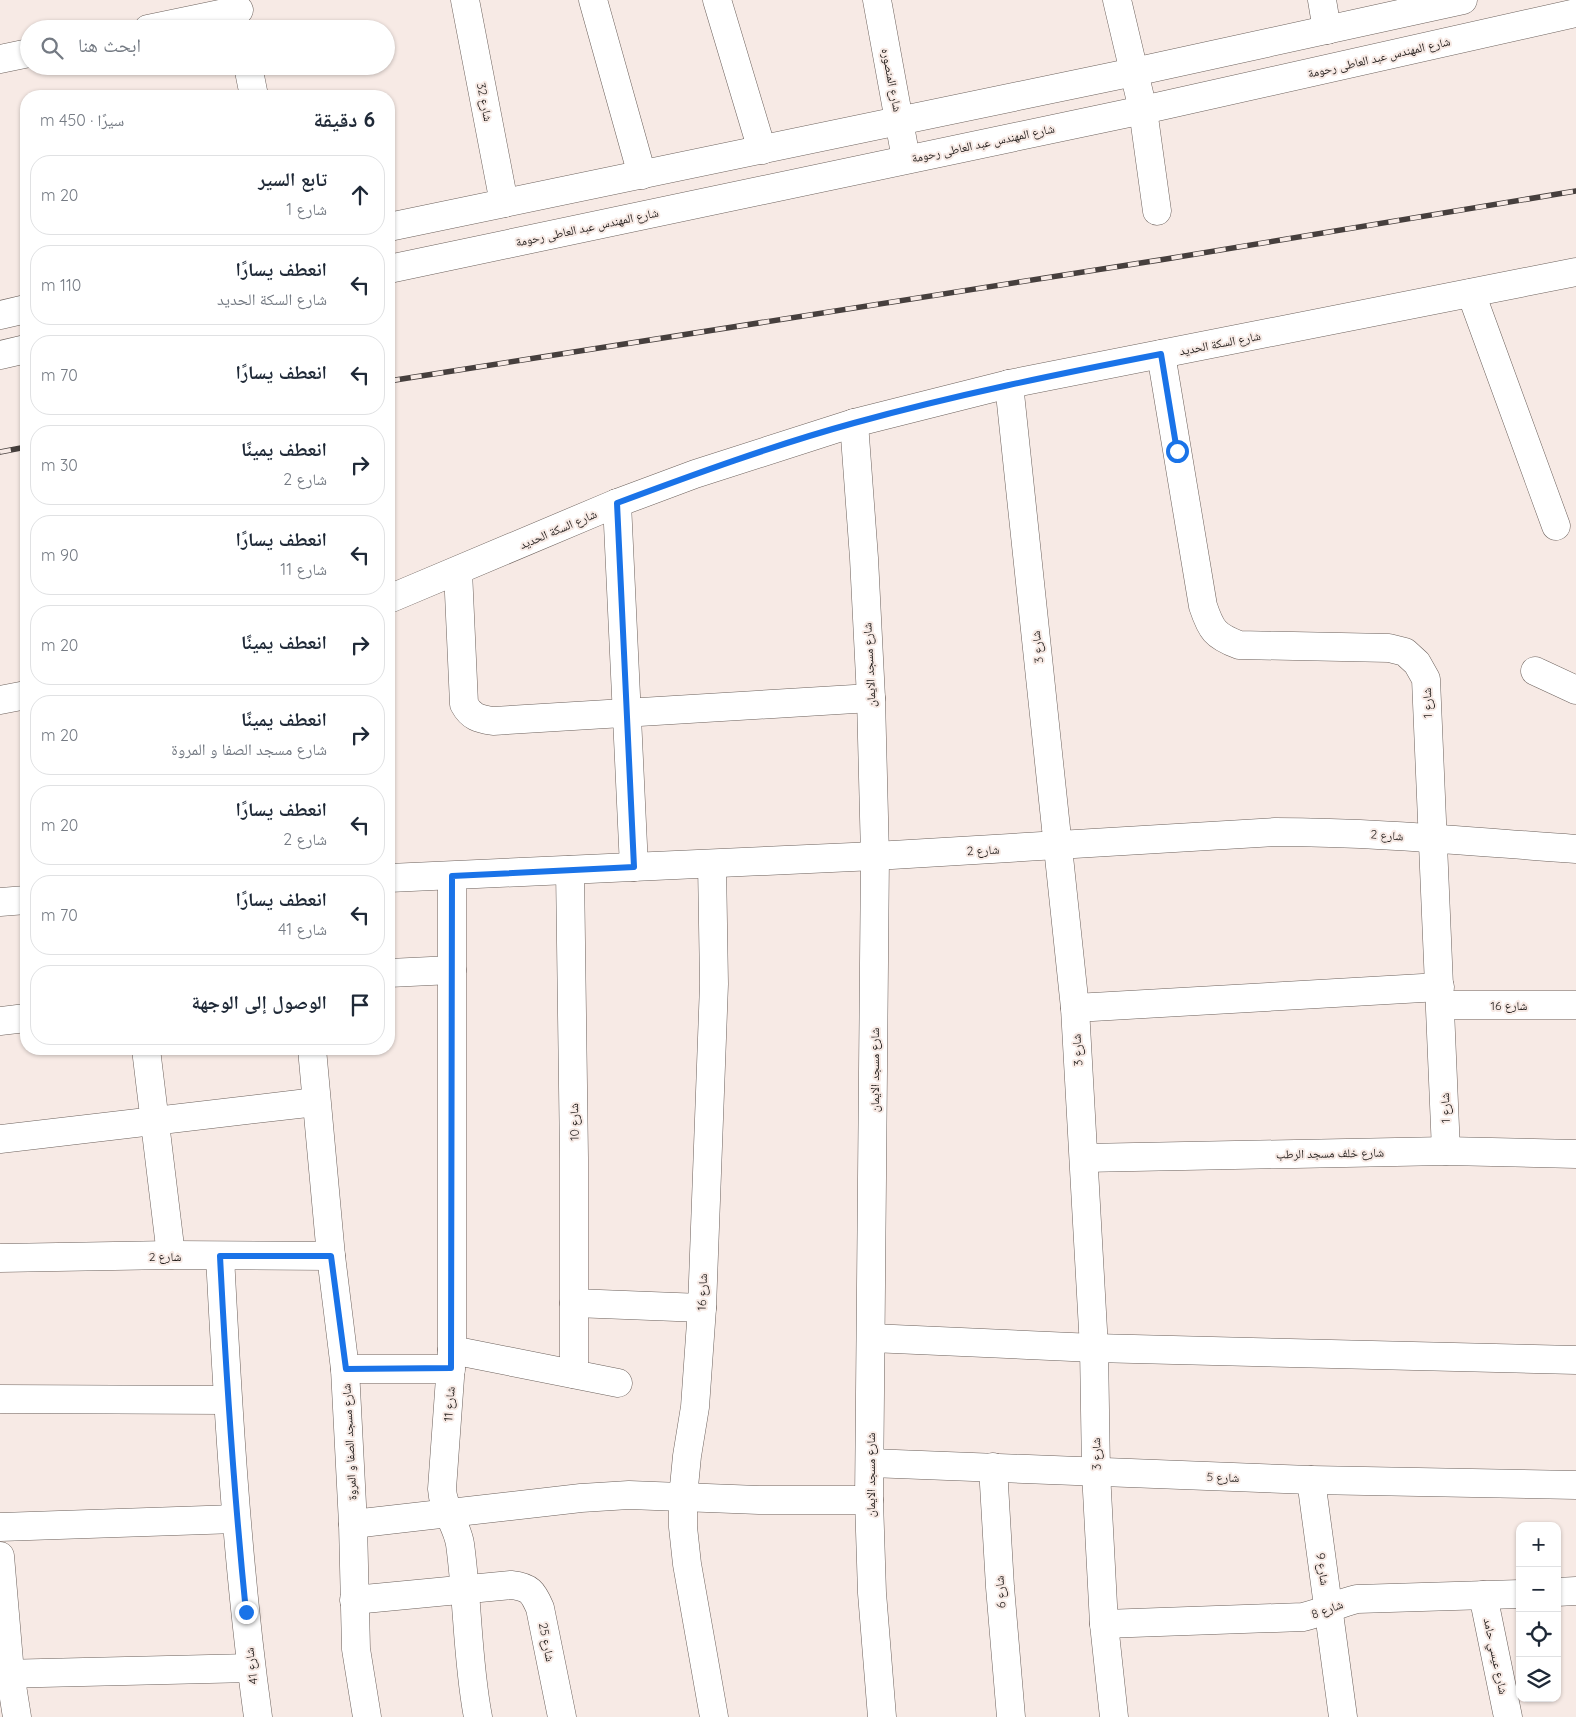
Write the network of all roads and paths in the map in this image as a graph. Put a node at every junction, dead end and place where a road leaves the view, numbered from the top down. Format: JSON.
{"nodes":[{"id":1,"x":465,"y":0,"type":"edge"},
{"id":2,"x":593,"y":0,"type":"edge"},
{"id":3,"x":717,"y":0,"type":"edge"},
{"id":4,"x":877,"y":0,"type":"edge"},
{"id":5,"x":1117,"y":0,"type":"edge"},
{"id":6,"x":1322,"y":0,"type":"edge"},
{"id":7,"x":1463,"y":0,"type":"edge"},
{"id":8,"x":239,"y":13,"type":"edge"},
{"id":9,"x":1576,"y":13,"type":"edge"},
{"id":10,"x":199,"y":20,"type":"edge"},
{"id":11,"x":1327,"y":30,"type":"junction"},
{"id":12,"x":20,"y":55,"type":"edge"},
{"id":13,"x":0,"y":59,"type":"edge"},
{"id":14,"x":1134,"y":72,"type":"junction"},
{"id":15,"x":250,"y":75,"type":"edge"},
{"id":16,"x":253,"y":90,"type":"edge"},
{"id":17,"x":1143,"y":110,"type":"junction"},
{"id":18,"x":900,"y":121,"type":"junction"},
{"id":19,"x":762,"y":150,"type":"junction"},
{"id":20,"x":906,"y":160,"type":"junction"},
{"id":21,"x":642,"y":175,"type":"junction"},
{"id":22,"x":504,"y":203,"type":"junction"},
{"id":23,"x":1157,"y":211,"type":"dead end"},
{"id":24,"x":395,"y":226,"type":"edge"},
{"id":25,"x":395,"y":268,"type":"edge"},
{"id":26,"x":1576,"y":272,"type":"edge"},
{"id":27,"x":1471,"y":293,"type":"junction"},
{"id":28,"x":20,"y":310,"type":"edge"},
{"id":29,"x":0,"y":315,"type":"edge"},
{"id":30,"x":20,"y":350,"type":"edge"},
{"id":31,"x":1161,"y":354,"type":"junction"},
{"id":32,"x":0,"y":355,"type":"edge"},
{"id":33,"x":1009,"y":384,"type":"junction"},
{"id":34,"x":854,"y":423,"type":"junction"},
{"id":35,"x":617,"y":503,"type":"junction"},
{"id":36,"x":1556,"y":526,"type":"dead end"},
{"id":37,"x":458,"y":571,"type":"junction"},
{"id":38,"x":395,"y":597,"type":"edge"},
{"id":39,"x":1535,"y":671,"type":"dead end"},
{"id":40,"x":1576,"y":690,"type":"edge"},
{"id":41,"x":20,"y":696,"type":"edge"},
{"id":42,"x":871,"y":698,"type":"junction"},
{"id":43,"x":0,"y":700,"type":"edge"},
{"id":44,"x":627,"y":713,"type":"junction"},
{"id":45,"x":1433,"y":839,"type":"junction"},
{"id":46,"x":1058,"y":845,"type":"junction"},
{"id":47,"x":1576,"y":849,"type":"edge"},
{"id":48,"x":876,"y":856,"type":"junction"},
{"id":49,"x":712,"y":864,"type":"junction"},
{"id":50,"x":634,"y":867,"type":"junction"},
{"id":51,"x":570,"y":870,"type":"junction"},
{"id":52,"x":452,"y":876,"type":"junction"},
{"id":53,"x":395,"y":878,"type":"edge"},
{"id":54,"x":20,"y":900,"type":"edge"},
{"id":55,"x":0,"y":902,"type":"edge"},
{"id":56,"x":452,"y":970,"type":"junction"},
{"id":57,"x":395,"y":974,"type":"edge"},
{"id":58,"x":1441,"y":996,"type":"junction"},
{"id":59,"x":1576,"y":1005,"type":"edge"},
{"id":60,"x":1075,"y":1008,"type":"junction"},
{"id":61,"x":20,"y":1019,"type":"edge"},
{"id":62,"x":0,"y":1021,"type":"edge"},
{"id":63,"x":147,"y":1055,"type":"edge"},
{"id":64,"x":312,"y":1055,"type":"edge"},
{"id":65,"x":316,"y":1102,"type":"junction"},
{"id":66,"x":154,"y":1120,"type":"junction"},
{"id":67,"x":0,"y":1139,"type":"edge"},
{"id":68,"x":1446,"y":1151,"type":"junction"},
{"id":69,"x":1576,"y":1154,"type":"edge"},
{"id":70,"x":1084,"y":1158,"type":"junction"},
{"id":71,"x":171,"y":1255,"type":"junction"},
{"id":72,"x":220,"y":1256,"type":"junction"},
{"id":73,"x":331,"y":1256,"type":"junction"},
{"id":74,"x":0,"y":1258,"type":"edge"},
{"id":75,"x":574,"y":1303,"type":"junction"},
{"id":76,"x":702,"y":1308,"type":"junction"},
{"id":77,"x":872,"y":1338,"type":"junction"},
{"id":78,"x":1094,"y":1348,"type":"junction"},
{"id":79,"x":452,"y":1359,"type":"junction"},
{"id":80,"x":1576,"y":1360,"type":"edge"},
{"id":81,"x":346,"y":1369,"type":"junction"},
{"id":82,"x":574,"y":1374,"type":"junction"},
{"id":83,"x":618,"y":1383,"type":"dead end"},
{"id":84,"x":0,"y":1399,"type":"edge"},
{"id":85,"x":227,"y":1400,"type":"junction"},
{"id":86,"x":870,"y":1463,"type":"junction"},
{"id":87,"x":993,"y":1467,"type":"junction"},
{"id":88,"x":1096,"y":1472,"type":"junction"},
{"id":89,"x":1311,"y":1480,"type":"junction"},
{"id":90,"x":1576,"y":1485,"type":"edge"},
{"id":91,"x":683,"y":1498,"type":"junction"},
{"id":92,"x":870,"y":1500,"type":"junction"},
{"id":93,"x":448,"y":1513,"type":"junction"},
{"id":94,"x":236,"y":1519,"type":"junction"},
{"id":95,"x":353,"y":1524,"type":"junction"},
{"id":96,"x":0,"y":1527,"type":"edge"},
{"id":97,"x":0,"y":1556,"type":"edge"},
{"id":98,"x":464,"y":1590,"type":"junction"},
{"id":99,"x":1576,"y":1591,"type":"edge"},
{"id":100,"x":1561,"y":1592,"type":"edge"},
{"id":101,"x":1516,"y":1594,"type":"edge"},
{"id":102,"x":1483,"y":1595,"type":"junction"},
{"id":103,"x":354,"y":1600,"type":"junction"},
{"id":104,"x":1328,"y":1609,"type":"junction"},
{"id":105,"x":1104,"y":1624,"type":"junction"},
{"id":106,"x":251,"y":1668,"type":"junction"},
{"id":107,"x":5,"y":1673,"type":"edge"},
{"id":108,"x":17,"y":1717,"type":"edge"},
{"id":109,"x":258,"y":1717,"type":"edge"},
{"id":110,"x":367,"y":1717,"type":"edge"},
{"id":111,"x":478,"y":1717,"type":"edge"},
{"id":112,"x":562,"y":1717,"type":"edge"},
{"id":113,"x":714,"y":1717,"type":"edge"},
{"id":114,"x":882,"y":1717,"type":"edge"},
{"id":115,"x":1011,"y":1717,"type":"edge"},
{"id":116,"x":1114,"y":1717,"type":"edge"},
{"id":117,"x":1343,"y":1717,"type":"edge"},
{"id":118,"x":1508,"y":1717,"type":"edge"}],
"edges":[{"from":1,"to":22,"type":"street","name":"شارع 32"},
{"from":2,"to":21,"type":"street"},
{"from":3,"to":19,"type":"street"},
{"from":4,"to":18,"type":"street","name":"شارع المنصوره"},
{"from":5,"to":14,"type":"street"},
{"from":6,"to":11,"type":"street"},
{"from":7,"to":11,"type":"street"},
{"from":8,"to":10,"type":"street"},
{"from":9,"to":17,"type":"street","name":"شارع المهندس عبد العاطى رحومة"},
{"from":11,"to":14,"type":"street"},
{"from":12,"to":13,"type":"street"},
{"from":14,"to":17,"type":"street"},
{"from":14,"to":18,"type":"street"},
{"from":15,"to":16,"type":"street"},
{"from":17,"to":20,"type":"street","name":"شارع المهندس عبد العاطى رحومة"},
{"from":17,"to":23,"type":"street"},
{"from":18,"to":19,"type":"street"},
{"from":18,"to":20,"type":"street","name":"شارع المنصوره"},
{"from":19,"to":21,"type":"street"},
{"from":20,"to":25,"type":"street","name":"شارع المهندس عبد العاطى رحومة"},
{"from":21,"to":22,"type":"street"},
{"from":22,"to":24,"type":"street"},
{"from":26,"to":27,"type":"street","name":"شارع السكة الحديد"},
{"from":27,"to":31,"type":"street","name":"شارع السكة الحديد"},
{"from":27,"to":36,"type":"street"},
{"from":28,"to":29,"type":"street"},
{"from":30,"to":32,"type":"street"},
{"from":31,"to":33,"type":"street","name":"شارع السكة الحديد"},
{"from":31,"to":45,"type":"street","name":"شارع 1"},
{"from":33,"to":34,"type":"street","name":"شارع السكة الحديد"},
{"from":33,"to":46,"type":"street","name":"شارع 3"},
{"from":34,"to":35,"type":"street","name":"شارع السكة الحديد"},
{"from":34,"to":42,"type":"street","name":"شارع مسجد الايمان"},
{"from":35,"to":37,"type":"street","name":"شارع السكة الحديد"},
{"from":35,"to":44,"type":"street"},
{"from":37,"to":38,"type":"street","name":"شارع السكة الحديد"},
{"from":37,"to":44,"type":"street"},
{"from":39,"to":40,"type":"street"},
{"from":41,"to":43,"type":"street"},
{"from":42,"to":44,"type":"street"},
{"from":42,"to":48,"type":"street","name":"شارع مسجد الايمان"},
{"from":44,"to":50,"type":"street"},
{"from":45,"to":46,"type":"street","name":"شارع 2"},
{"from":45,"to":47,"type":"street","name":"شارع 2"},
{"from":45,"to":58,"type":"street","name":"شارع 1"},
{"from":46,"to":48,"type":"street","name":"شارع 2"},
{"from":46,"to":60,"type":"street","name":"شارع 3"},
{"from":48,"to":49,"type":"street","name":"شارع 2"},
{"from":48,"to":77,"type":"street","name":"شارع مسجد الايمان"},
{"from":49,"to":50,"type":"street","name":"شارع 2"},
{"from":49,"to":76,"type":"street","name":"شارع 16"},
{"from":50,"to":51,"type":"street","name":"شارع 2"},
{"from":51,"to":52,"type":"street","name":"شارع 2"},
{"from":51,"to":75,"type":"street","name":"شارع 10"},
{"from":52,"to":53,"type":"street","name":"شارع 2"},
{"from":52,"to":56,"type":"street","name":"شارع 11"},
{"from":54,"to":55,"type":"street"},
{"from":56,"to":57,"type":"street"},
{"from":56,"to":79,"type":"street","name":"شارع 11"},
{"from":58,"to":59,"type":"street","name":"شارع 16"},
{"from":58,"to":60,"type":"street","name":"شارع 16"},
{"from":58,"to":68,"type":"street","name":"شارع 1"},
{"from":60,"to":70,"type":"street","name":"شارع 3"},
{"from":61,"to":62,"type":"street"},
{"from":63,"to":66,"type":"street"},
{"from":64,"to":65,"type":"street","name":"شارع مسجد الصفا و المروة"},
{"from":65,"to":66,"type":"street"},
{"from":65,"to":73,"type":"street","name":"شارع مسجد الصفا و المروة"},
{"from":66,"to":67,"type":"street"},
{"from":66,"to":71,"type":"street"},
{"from":68,"to":69,"type":"street","name":"شارع خلف مسجد الرطب"},
{"from":68,"to":70,"type":"street","name":"شارع خلف مسجد الرطب"},
{"from":70,"to":78,"type":"street","name":"شارع 3"},
{"from":71,"to":72,"type":"street","name":"شارع 2"},
{"from":71,"to":74,"type":"street","name":"شارع 2"},
{"from":72,"to":73,"type":"street","name":"شارع 2"},
{"from":72,"to":85,"type":"street","name":"شارع 41"},
{"from":73,"to":81,"type":"street","name":"شارع مسجد الصفا و المروة"},
{"from":75,"to":76,"type":"street"},
{"from":75,"to":82,"type":"street","name":"شارع 10"},
{"from":76,"to":91,"type":"street","name":"شارع 16"},
{"from":77,"to":78,"type":"street"},
{"from":77,"to":86,"type":"street","name":"شارع مسجد الايمان"},
{"from":78,"to":80,"type":"street"},
{"from":78,"to":88,"type":"street","name":"شارع 3"},
{"from":79,"to":81,"type":"street"},
{"from":79,"to":82,"type":"street"},
{"from":79,"to":93,"type":"street","name":"شارع 11"},
{"from":81,"to":95,"type":"street","name":"شارع مسجد الصفا و المروة"},
{"from":82,"to":83,"type":"street"},
{"from":84,"to":85,"type":"street"},
{"from":85,"to":94,"type":"street","name":"شارع 41"},
{"from":86,"to":87,"type":"street","name":"شارع 5"},
{"from":86,"to":92,"type":"street","name":"شارع مسجد الايمان"},
{"from":87,"to":88,"type":"street","name":"شارع 5"},
{"from":87,"to":115,"type":"street","name":"شارع 6"},
{"from":88,"to":89,"type":"street","name":"شارع 5"},
{"from":88,"to":105,"type":"street","name":"شارع 3"},
{"from":89,"to":90,"type":"street","name":"شارع 5"},
{"from":89,"to":104,"type":"street","name":"شارع 9"},
{"from":91,"to":92,"type":"street"},
{"from":91,"to":93,"type":"street"},
{"from":91,"to":113,"type":"street","name":"شارع 16"},
{"from":92,"to":114,"type":"street","name":"شارع مسجد الايمان"},
{"from":93,"to":95,"type":"street"},
{"from":93,"to":98,"type":"street","name":"شارع 11"},
{"from":94,"to":96,"type":"street"},
{"from":94,"to":106,"type":"street","name":"شارع 41"},
{"from":95,"to":103,"type":"street","name":"شارع مسجد الصفا و المروة"},
{"from":97,"to":107,"type":"street"},
{"from":98,"to":103,"type":"street"},
{"from":98,"to":111,"type":"street","name":"شارع 11"},
{"from":98,"to":112,"type":"street","name":"شارع 25"},
{"from":99,"to":100,"type":"street"},
{"from":101,"to":102,"type":"street","name":"شارع 8"},
{"from":102,"to":104,"type":"street","name":"شارع 8"},
{"from":102,"to":118,"type":"street","name":"شارع عيسي حامد"},
{"from":103,"to":110,"type":"street","name":"شارع مسجد الصفا و المروة"},
{"from":104,"to":105,"type":"street","name":"شارع 8"},
{"from":104,"to":117,"type":"street","name":"شارع 9"},
{"from":105,"to":116,"type":"street","name":"شارع 3"},
{"from":106,"to":107,"type":"street"},
{"from":106,"to":109,"type":"street","name":"شارع 41"},
{"from":107,"to":108,"type":"street"}]}
